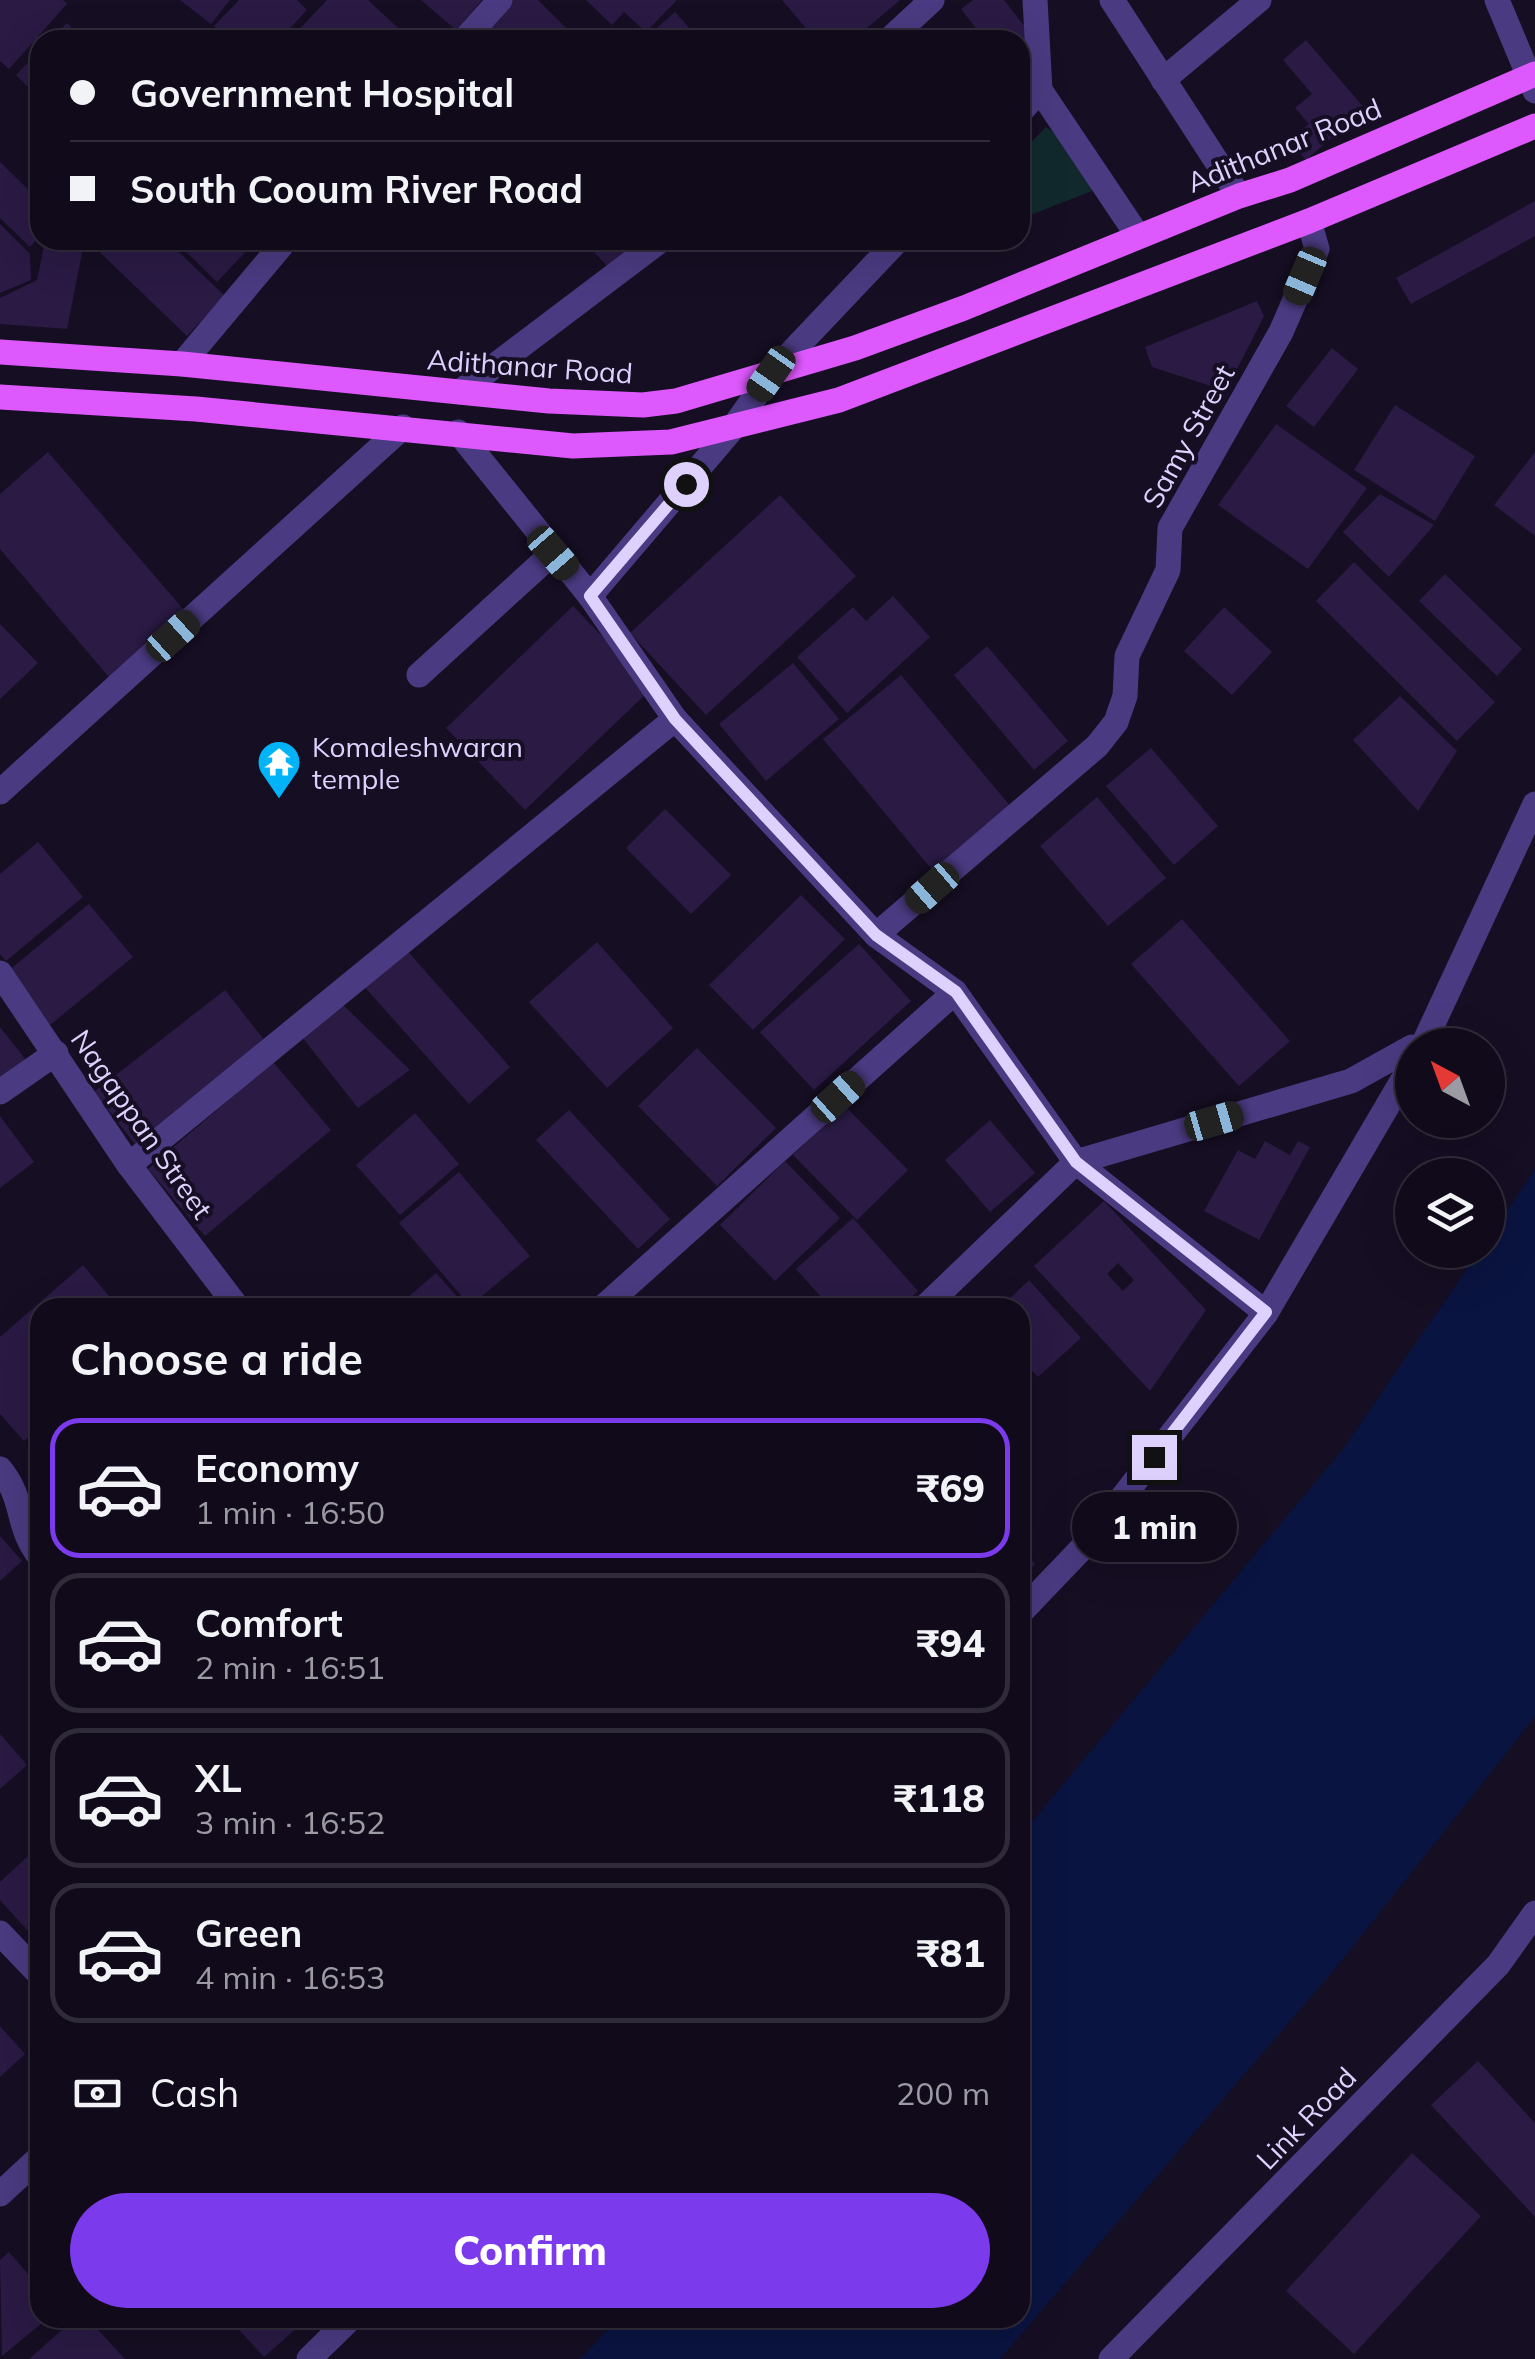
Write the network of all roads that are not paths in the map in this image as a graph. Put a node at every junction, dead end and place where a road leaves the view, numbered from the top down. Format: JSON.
{"nodes":[{"id":1,"x":500,"y":0,"type":"edge"},
{"id":2,"x":932,"y":0,"type":"edge"},
{"id":3,"x":1035,"y":0,"type":"edge"},
{"id":4,"x":1112,"y":0,"type":"edge"},
{"id":5,"x":1259,"y":0,"type":"edge"},
{"id":6,"x":1497,"y":0,"type":"edge"},
{"id":7,"x":473,"y":30,"type":"edge"},
{"id":8,"x":900,"y":30,"type":"edge"},
{"id":9,"x":1162,"y":80,"type":"junction"},
{"id":10,"x":1533,"y":81,"type":"edge"},
{"id":11,"x":1040,"y":90,"type":"junction"},
{"id":12,"x":1030,"y":101,"type":"edge"},
{"id":13,"x":1535,"y":126,"type":"edge"},
{"id":14,"x":1239,"y":196,"type":"junction"},
{"id":15,"x":1309,"y":221,"type":"junction"},
{"id":16,"x":1138,"y":236,"type":"junction"},
{"id":17,"x":278,"y":250,"type":"edge"},
{"id":18,"x":647,"y":250,"type":"edge"},
{"id":19,"x":889,"y":250,"type":"edge"},
{"id":20,"x":0,"y":352,"type":"edge"},
{"id":21,"x":182,"y":364,"type":"junction"},
{"id":22,"x":771,"y":374,"type":"junction"},
{"id":23,"x":460,"y":392,"type":"junction"},
{"id":24,"x":0,"y":396,"type":"edge"},
{"id":25,"x":403,"y":428,"type":"junction"},
{"id":26,"x":734,"y":428,"type":"junction"},
{"id":27,"x":458,"y":432,"type":"junction"},
{"id":28,"x":553,"y":553,"type":"junction"},
{"id":29,"x":590,"y":596,"type":"junction"},
{"id":30,"x":420,"y":675,"type":"dead end"},
{"id":31,"x":675,"y":719,"type":"junction"},
{"id":32,"x":0,"y":792,"type":"edge"},
{"id":33,"x":1535,"y":804,"type":"edge"},
{"id":34,"x":876,"y":935,"type":"junction"},
{"id":35,"x":0,"y":973,"type":"edge"},
{"id":36,"x":956,"y":992,"type":"junction"},
{"id":37,"x":1428,"y":1028,"type":"edge"},
{"id":38,"x":56,"y":1053,"type":"junction"},
{"id":39,"x":1395,"y":1057,"type":"edge"},
{"id":40,"x":0,"y":1092,"type":"edge"},
{"id":41,"x":1395,"y":1093,"type":"edge"},
{"id":42,"x":1076,"y":1162,"type":"junction"},
{"id":43,"x":128,"y":1165,"type":"junction"},
{"id":44,"x":230,"y":1298,"type":"edge"},
{"id":45,"x":613,"y":1298,"type":"edge"},
{"id":46,"x":934,"y":1298,"type":"edge"},
{"id":47,"x":1266,"y":1312,"type":"junction"},
{"id":48,"x":0,"y":1469,"type":"edge"},
{"id":49,"x":30,"y":1545,"type":"edge"},
{"id":50,"x":1030,"y":1603,"type":"edge"},
{"id":51,"x":1535,"y":1914,"type":"edge"},
{"id":52,"x":0,"y":1933,"type":"edge"},
{"id":53,"x":30,"y":1965,"type":"edge"},
{"id":54,"x":30,"y":2166,"type":"edge"},
{"id":55,"x":0,"y":2194,"type":"edge"},
{"id":56,"x":342,"y":2328,"type":"edge"},
{"id":57,"x":309,"y":2359,"type":"edge"},
{"id":58,"x":1112,"y":2359,"type":"edge"}],
"edges":[{"from":1,"to":7,"type":"street"},
{"from":2,"to":8,"type":"street"},
{"from":3,"to":11,"type":"street"},
{"from":4,"to":9,"type":"street"},
{"from":5,"to":9,"type":"street"},
{"from":6,"to":10,"type":"street"},
{"from":9,"to":14,"type":"street"},
{"from":10,"to":14,"type":"main road","name":"Adithanar Road"},
{"from":11,"to":12,"type":"street"},
{"from":11,"to":16,"type":"street"},
{"from":13,"to":15,"type":"main road"},
{"from":14,"to":16,"type":"main road","name":"Adithanar Road"},
{"from":15,"to":26,"type":"main road"},
{"from":15,"to":34,"type":"street","name":"Samy Street"},
{"from":16,"to":22,"type":"main road","name":"Adithanar Road"},
{"from":17,"to":21,"type":"street"},
{"from":18,"to":23,"type":"street"},
{"from":19,"to":22,"type":"street"},
{"from":20,"to":21,"type":"main road","name":"Adithanar Road"},
{"from":21,"to":23,"type":"main road","name":"Adithanar Road"},
{"from":22,"to":23,"type":"main road","name":"Adithanar Road"},
{"from":22,"to":26,"type":"street"},
{"from":24,"to":25,"type":"main road"},
{"from":25,"to":27,"type":"main road"},
{"from":25,"to":32,"type":"street"},
{"from":26,"to":27,"type":"main road"},
{"from":26,"to":29,"type":"street"},
{"from":27,"to":28,"type":"street"},
{"from":28,"to":29,"type":"street"},
{"from":28,"to":30,"type":"street"},
{"from":29,"to":31,"type":"street"},
{"from":31,"to":34,"type":"street"},
{"from":31,"to":43,"type":"street"},
{"from":33,"to":37,"type":"street"},
{"from":34,"to":36,"type":"street"},
{"from":35,"to":38,"type":"street","name":"Nagappan Street"},
{"from":36,"to":42,"type":"street"},
{"from":36,"to":45,"type":"street"},
{"from":38,"to":40,"type":"street"},
{"from":38,"to":43,"type":"street","name":"Nagappan Street"},
{"from":39,"to":42,"type":"street"},
{"from":41,"to":47,"type":"street"},
{"from":42,"to":46,"type":"street"},
{"from":42,"to":47,"type":"street"},
{"from":43,"to":44,"type":"street","name":"Nagappan Street"},
{"from":47,"to":50,"type":"street"},
{"from":48,"to":49,"type":"street"},
{"from":51,"to":58,"type":"street","name":"Link Road"},
{"from":52,"to":53,"type":"street"},
{"from":54,"to":55,"type":"street"},
{"from":56,"to":57,"type":"street"}]}
